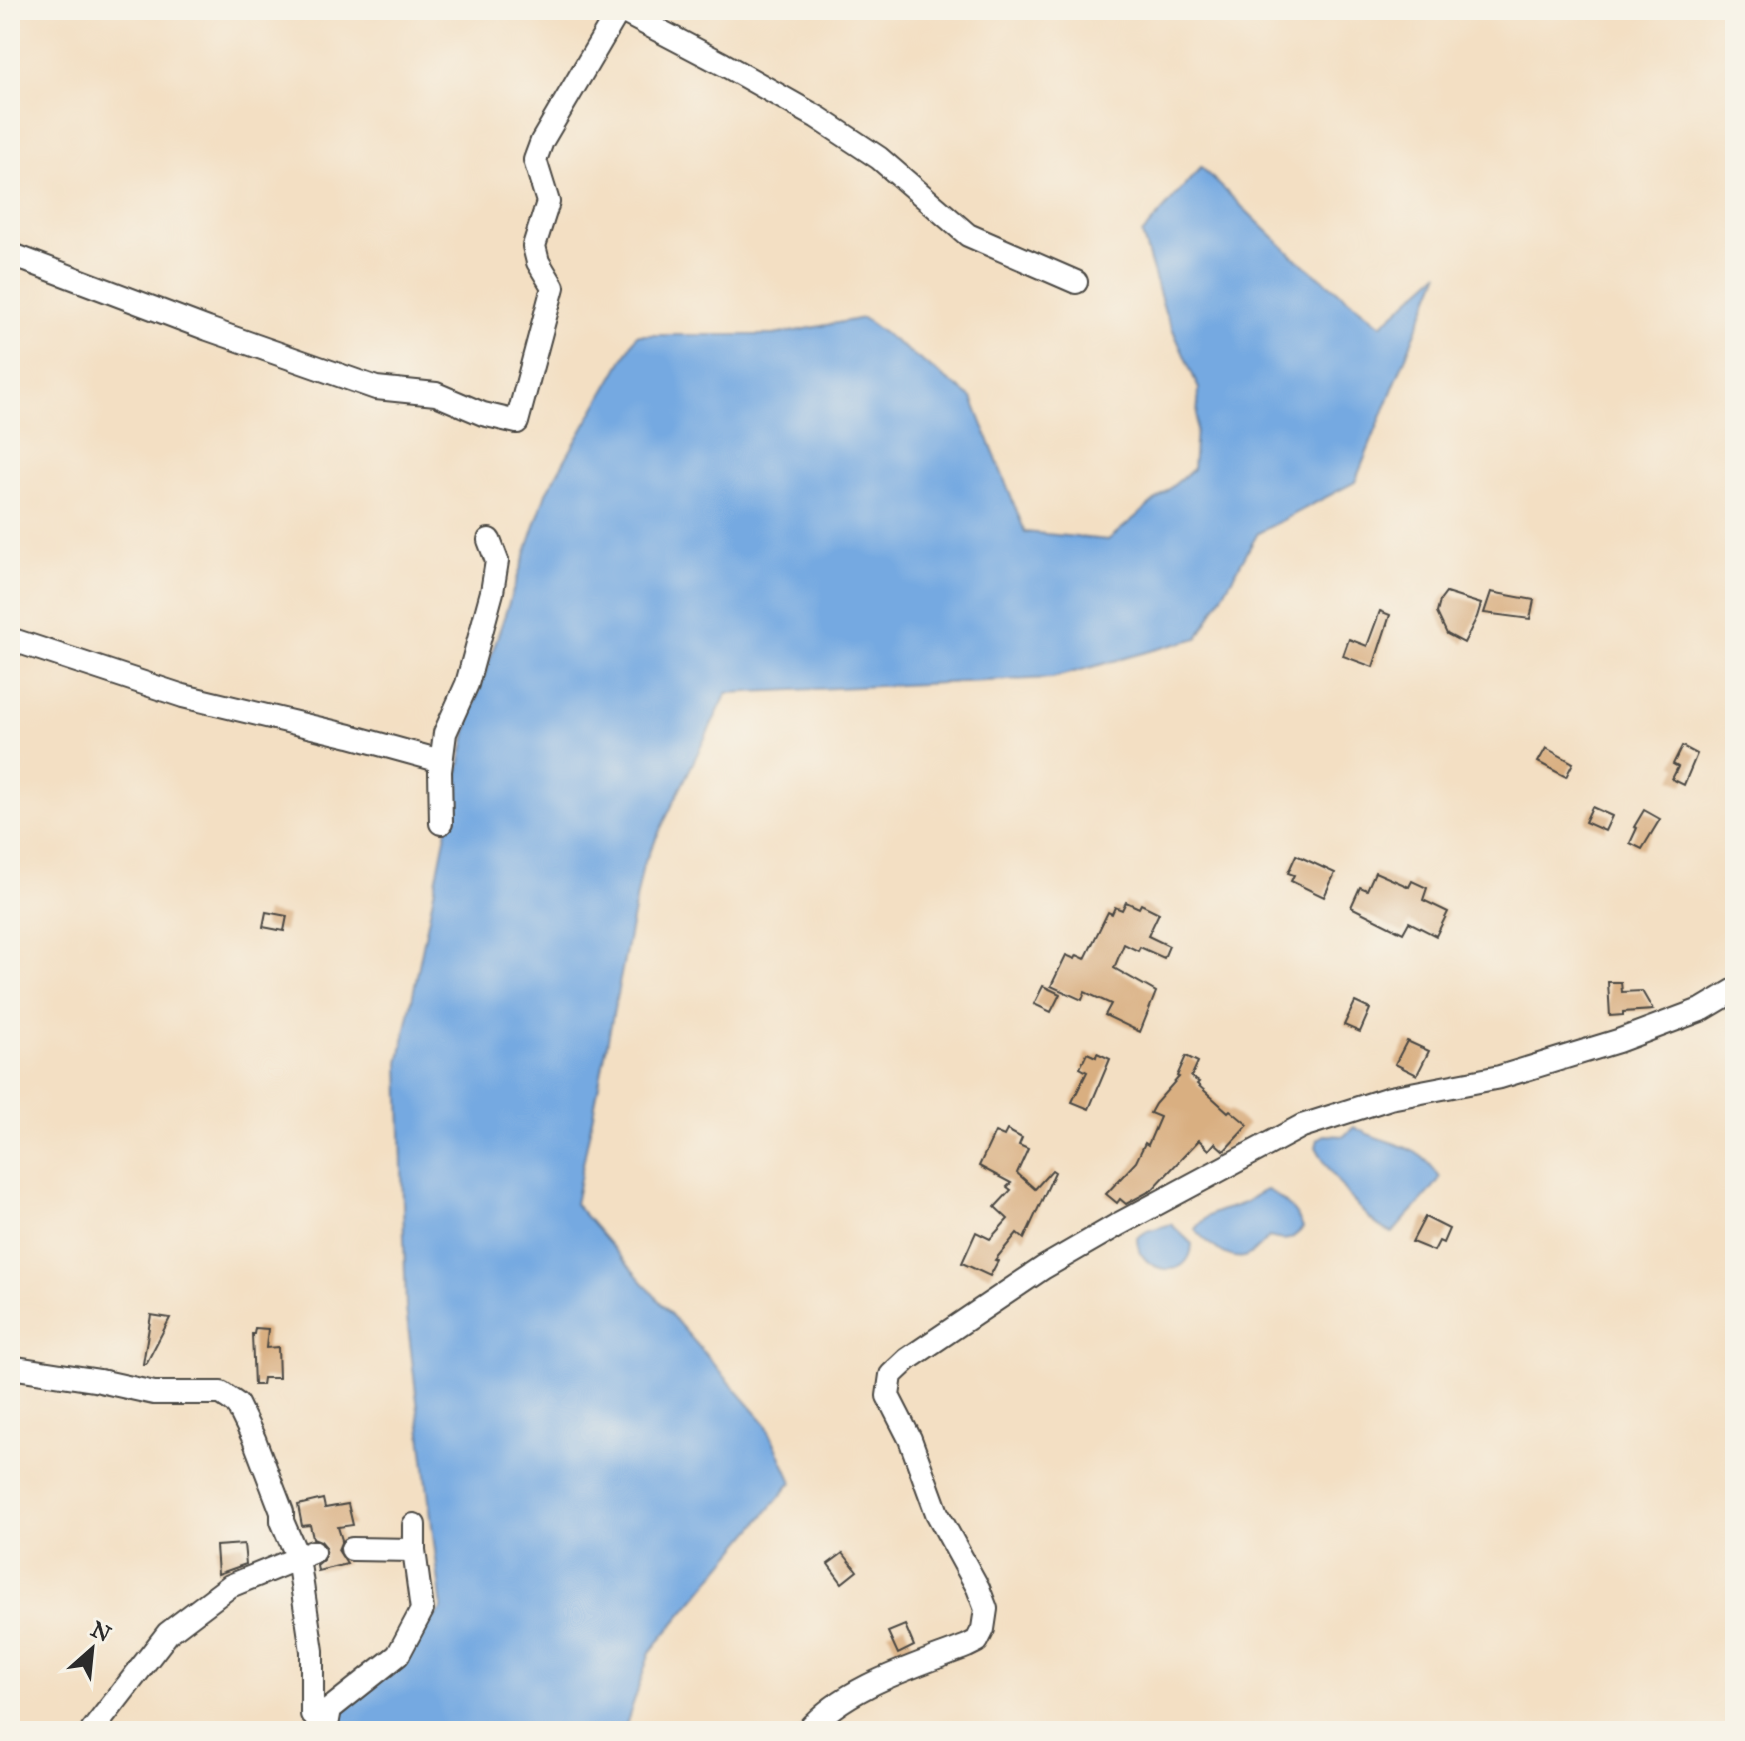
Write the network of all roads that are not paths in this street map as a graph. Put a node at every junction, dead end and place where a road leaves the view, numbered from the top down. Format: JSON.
{"nodes":[{"id":1,"x":619,"y":10,"type":"edge"},
{"id":2,"x":10,"y":254,"type":"edge"},
{"id":3,"x":1076,"y":282,"type":"dead end"},
{"id":4,"x":489,"y":540,"type":"dead end"},
{"id":5,"x":10,"y":639,"type":"edge"},
{"id":6,"x":441,"y":761,"type":"junction"},
{"id":7,"x":441,"y":823,"type":"dead end"},
{"id":8,"x":1735,"y":990,"type":"edge"},
{"id":9,"x":10,"y":1367,"type":"edge"},
{"id":10,"x":414,"y":1525,"type":"dead end"},
{"id":11,"x":352,"y":1549,"type":"dead end"},
{"id":12,"x":414,"y":1550,"type":"junction"},
{"id":13,"x":306,"y":1555,"type":"junction"},
{"id":14,"x":319,"y":1723,"type":"edge"},
{"id":15,"x":92,"y":1731,"type":"edge"},
{"id":16,"x":807,"y":1731,"type":"edge"}],
"edges":[{"from":1,"to":2,"type":"street"},
{"from":1,"to":3,"type":"street"},
{"from":4,"to":6,"type":"street"},
{"from":5,"to":6,"type":"street"},
{"from":6,"to":7,"type":"street"},
{"from":8,"to":16,"type":"street"},
{"from":9,"to":13,"type":"street"},
{"from":10,"to":12,"type":"street"},
{"from":11,"to":12,"type":"street"},
{"from":12,"to":14,"type":"street"},
{"from":13,"to":14,"type":"street"},
{"from":13,"to":15,"type":"street"}]}
